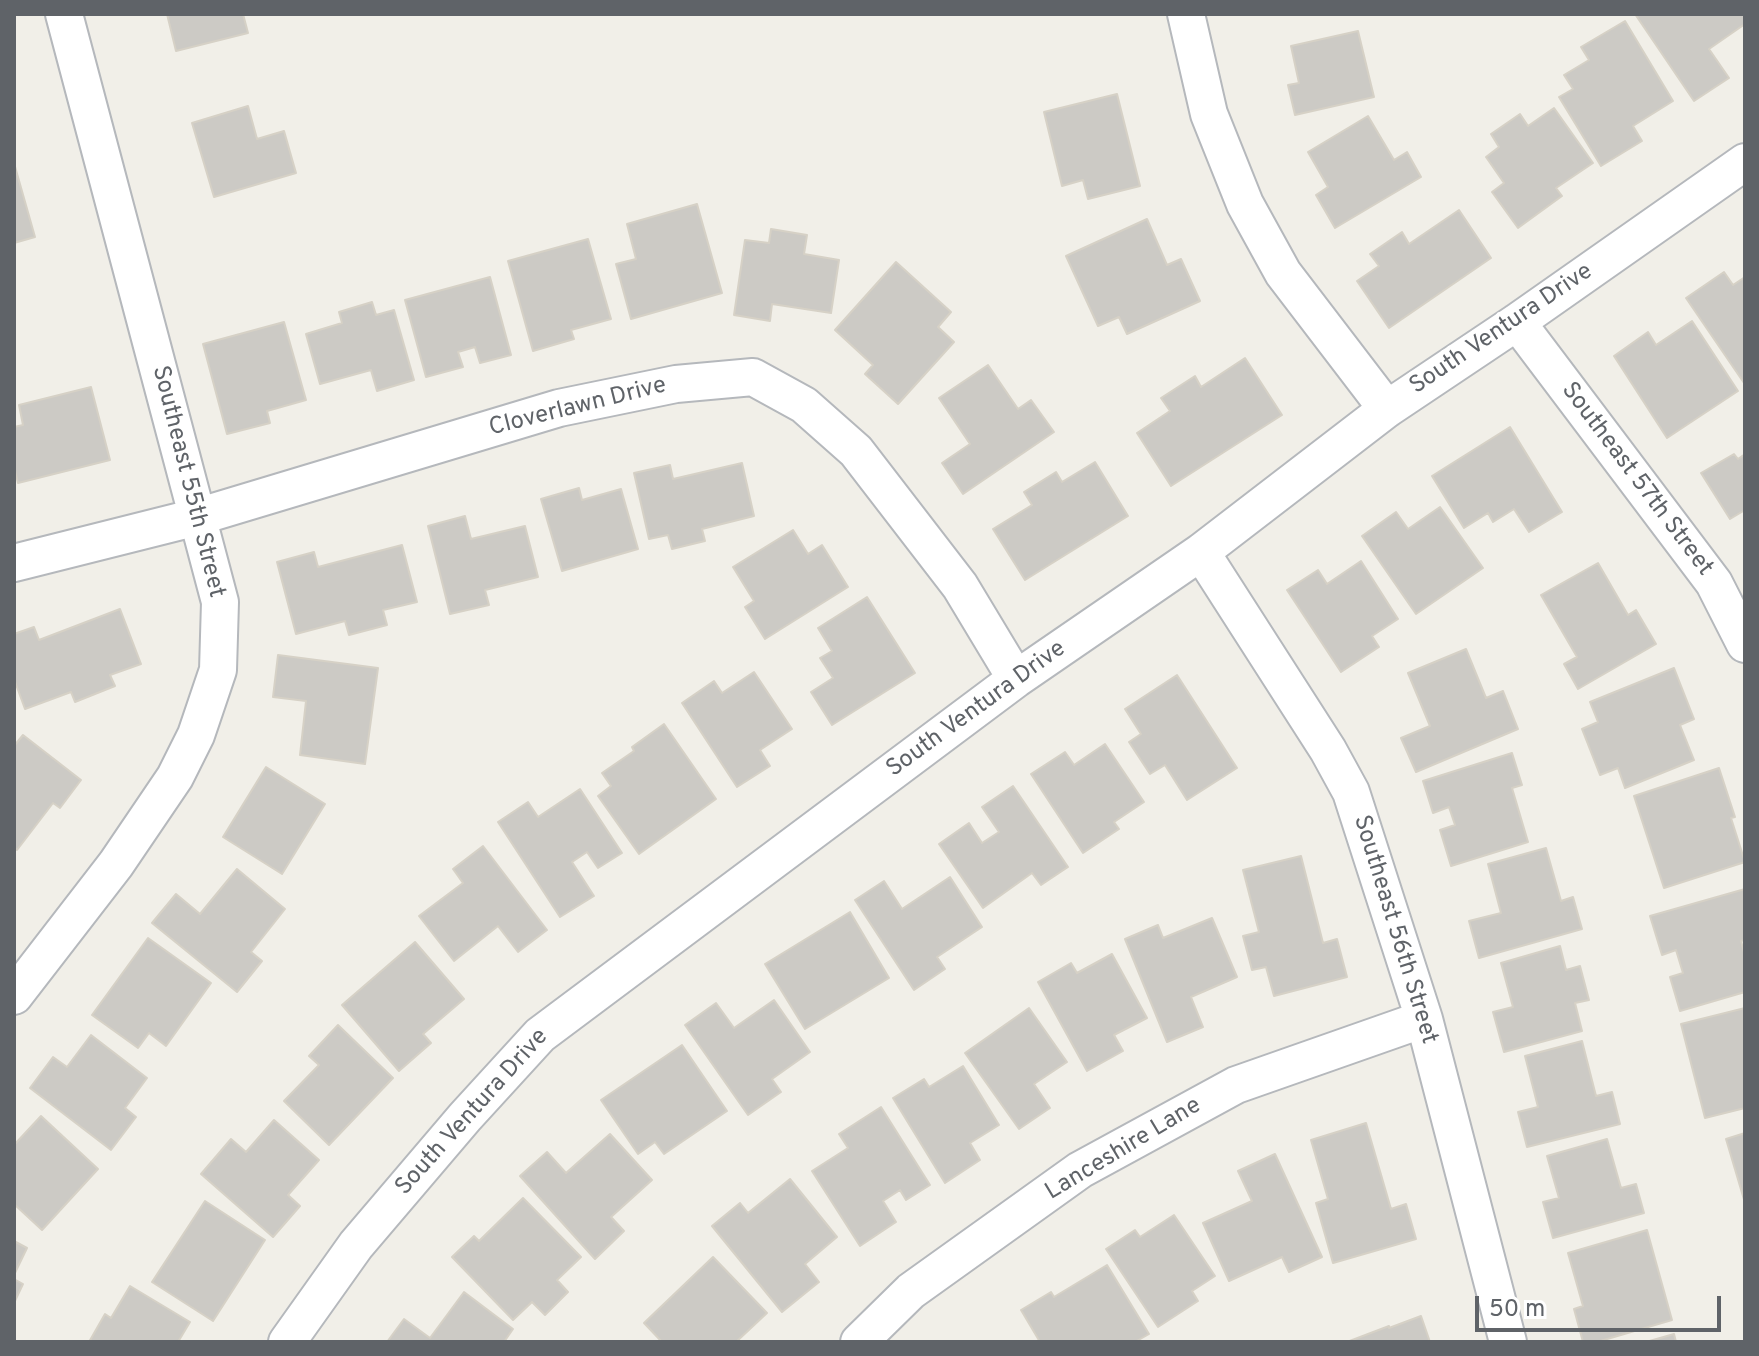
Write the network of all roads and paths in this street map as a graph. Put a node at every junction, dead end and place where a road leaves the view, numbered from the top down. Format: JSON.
{"nodes":[{"id":1,"x":64,"y":14,"type":"edge"},
{"id":2,"x":1186,"y":14,"type":"edge"},
{"id":3,"x":1745,"y":162,"type":"edge"},
{"id":4,"x":1517,"y":322,"type":"junction"},
{"id":5,"x":1387,"y":409,"type":"junction"},
{"id":6,"x":197,"y":517,"type":"junction"},
{"id":7,"x":1201,"y":552,"type":"junction"},
{"id":8,"x":14,"y":563,"type":"edge"},
{"id":9,"x":1745,"y":644,"type":"edge"},
{"id":10,"x":1016,"y":679,"type":"junction"},
{"id":11,"x":14,"y":996,"type":"edge"},
{"id":12,"x":1424,"y":1019,"type":"junction"},
{"id":13,"x":287,"y":1342,"type":"edge"},
{"id":14,"x":859,"y":1342,"type":"edge"},
{"id":15,"x":1508,"y":1342,"type":"edge"}],
"edges":[{"from":1,"to":6,"type":"street","name":"Southeast 55th Street"},
{"from":2,"to":5,"type":"street"},
{"from":3,"to":4,"type":"street","name":"South Ventura Drive"},
{"from":4,"to":5,"type":"street","name":"South Ventura Drive"},
{"from":4,"to":9,"type":"street","name":"Southeast 57th Street"},
{"from":5,"to":7,"type":"street","name":"South Ventura Drive"},
{"from":6,"to":8,"type":"street","name":"Cloverlawn Drive"},
{"from":6,"to":10,"type":"street","name":"Cloverlawn Drive"},
{"from":6,"to":11,"type":"street","name":"Southeast 55th Street"},
{"from":7,"to":10,"type":"street","name":"South Ventura Drive"},
{"from":7,"to":12,"type":"street","name":"Southeast 56th Street"},
{"from":10,"to":13,"type":"street","name":"South Ventura Drive"},
{"from":12,"to":14,"type":"street","name":"Lanceshire Lane"},
{"from":12,"to":15,"type":"street","name":"Southeast 56th Street"}]}
